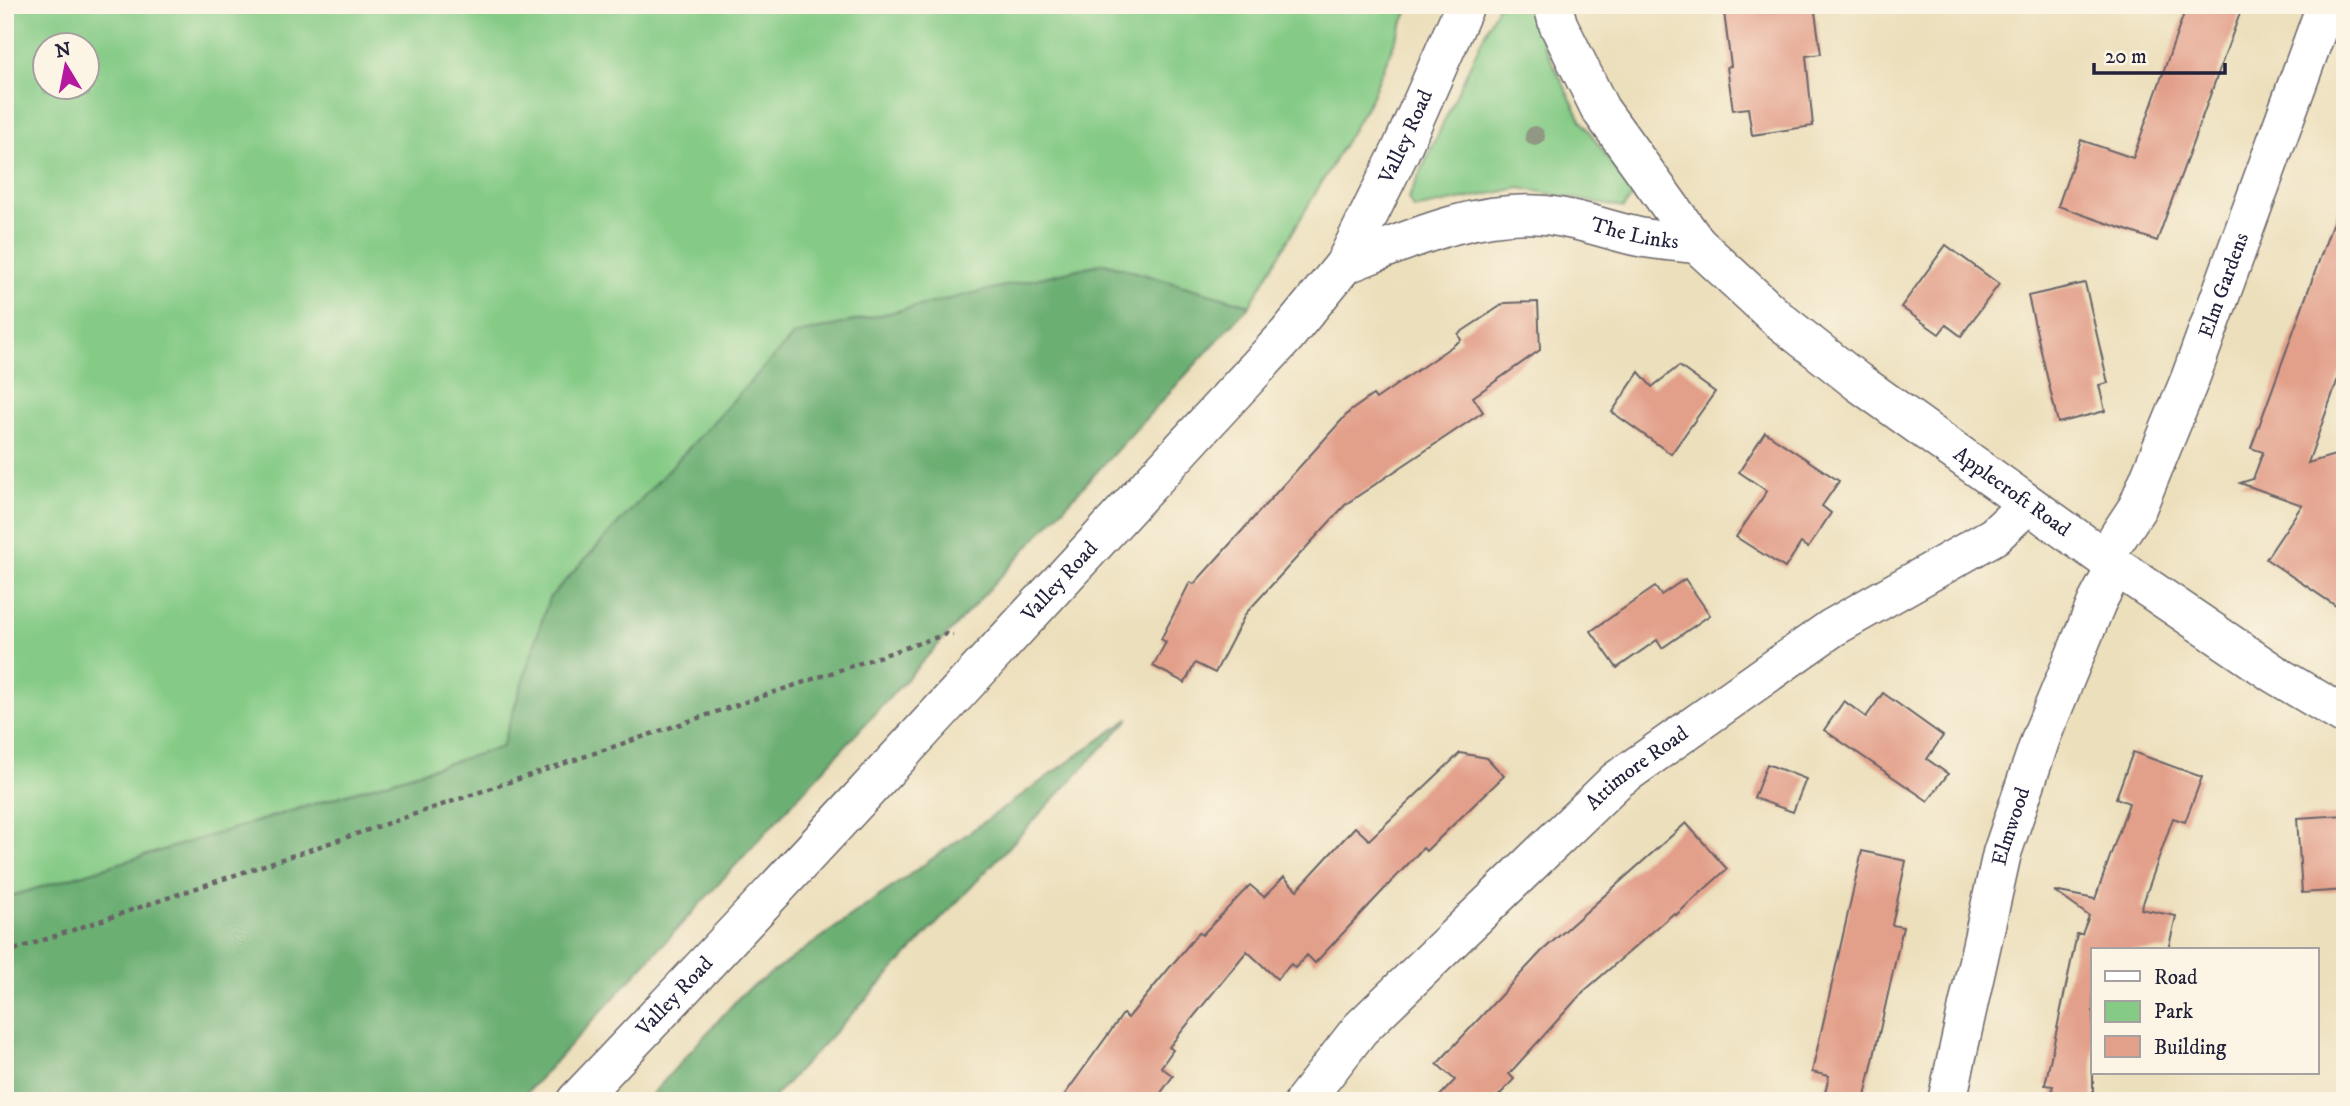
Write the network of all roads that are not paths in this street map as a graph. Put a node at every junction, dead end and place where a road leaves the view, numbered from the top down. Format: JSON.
{"nodes":[{"id":1,"x":1465,"y":5,"type":"edge"},
{"id":2,"x":1553,"y":5,"type":"edge"},
{"id":3,"x":2326,"y":5,"type":"edge"},
{"id":4,"x":1697,"y":244,"type":"junction"},
{"id":5,"x":1344,"y":265,"type":"junction"},
{"id":6,"x":2028,"y":504,"type":"junction"},
{"id":7,"x":2110,"y":562,"type":"junction"},
{"id":8,"x":2345,"y":716,"type":"edge"},
{"id":9,"x":576,"y":1101,"type":"edge"},
{"id":10,"x":1304,"y":1101,"type":"edge"},
{"id":11,"x":1947,"y":1101,"type":"edge"}],
"edges":[{"from":1,"to":5,"type":"street","name":"Valley Road"},
{"from":2,"to":4,"type":"street","name":"The Links"},
{"from":3,"to":7,"type":"street","name":"Elm Gardens"},
{"from":4,"to":5,"type":"street","name":"The Links"},
{"from":4,"to":6,"type":"street","name":"Applecroft Road"},
{"from":5,"to":9,"type":"street","name":"Valley Road"},
{"from":6,"to":7,"type":"street","name":"Applecroft Road"},
{"from":6,"to":10,"type":"street","name":"Attimore Road"},
{"from":7,"to":8,"type":"street","name":"Applecroft Road"},
{"from":7,"to":11,"type":"street","name":"Elmwood"}]}
